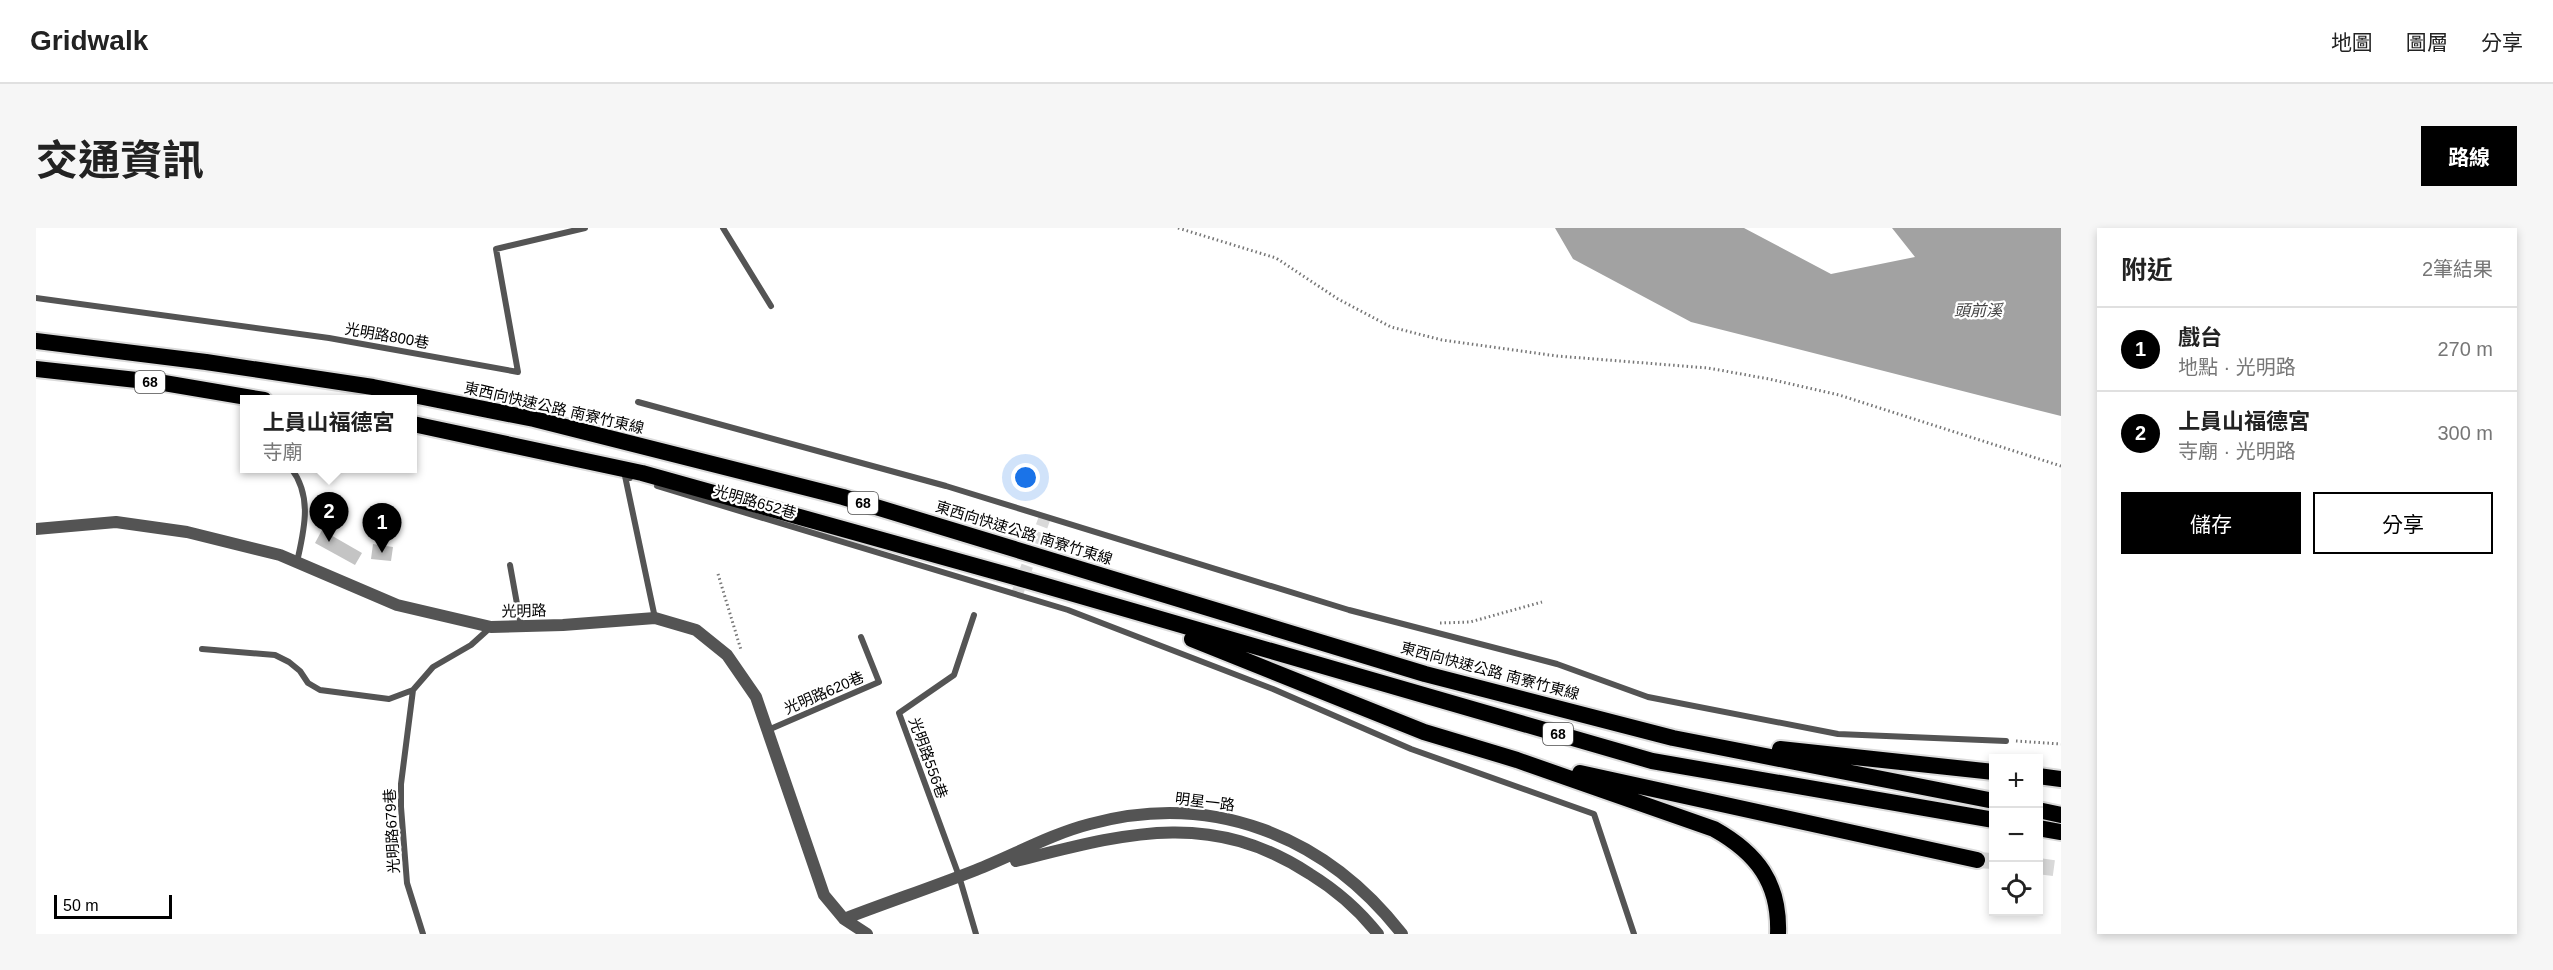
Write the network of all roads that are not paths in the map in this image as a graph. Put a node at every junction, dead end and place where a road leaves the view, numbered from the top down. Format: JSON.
{"nodes":[{"id":1,"x":585,"y":228,"type":"edge"},
{"id":2,"x":723,"y":228,"type":"edge"},
{"id":3,"x":36,"y":298,"type":"edge"},
{"id":4,"x":771,"y":306,"type":"dead end"},
{"id":5,"x":36,"y":341,"type":"edge"},
{"id":6,"x":36,"y":369,"type":"edge"},
{"id":7,"x":240,"y":395,"type":"edge"},
{"id":8,"x":413,"y":395,"type":"edge"},
{"id":9,"x":417,"y":396,"type":"edge"},
{"id":10,"x":638,"y":402,"type":"dead end"},
{"id":11,"x":417,"y":425,"type":"edge"},
{"id":12,"x":294,"y":473,"type":"edge"},
{"id":13,"x":36,"y":529,"type":"edge"},
{"id":14,"x":297,"y":562,"type":"junction"},
{"id":15,"x":510,"y":565,"type":"dead end"},
{"id":16,"x":1131,"y":612,"type":"junction"},
{"id":17,"x":974,"y":615,"type":"dead end"},
{"id":18,"x":655,"y":618,"type":"junction"},
{"id":19,"x":521,"y":626,"type":"junction"},
{"id":20,"x":491,"y":627,"type":"junction"},
{"id":21,"x":861,"y":637,"type":"dead end"},
{"id":22,"x":202,"y":648,"type":"dead end"},
{"id":23,"x":412,"y":690,"type":"junction"},
{"id":24,"x":767,"y":730,"type":"junction"},
{"id":25,"x":1674,"y":738,"type":"junction"},
{"id":26,"x":2006,"y":741,"type":"road end"},
{"id":27,"x":1517,"y":760,"type":"junction"},
{"id":28,"x":1989,"y":771,"type":"edge"},
{"id":29,"x":2043,"y":777,"type":"edge"},
{"id":30,"x":2061,"y":779,"type":"edge"},
{"id":31,"x":1989,"y":800,"type":"edge"},
{"id":32,"x":2043,"y":811,"type":"edge"},
{"id":33,"x":2061,"y":814,"type":"edge"},
{"id":34,"x":1989,"y":819,"type":"edge"},
{"id":35,"x":2043,"y":829,"type":"edge"},
{"id":36,"x":2061,"y":832,"type":"edge"},
{"id":37,"x":1977,"y":860,"type":"tunnel mouth"},
{"id":38,"x":975,"y":871,"type":"junction"},
{"id":39,"x":958,"y":876,"type":"junction"},
{"id":40,"x":844,"y":919,"type":"junction"},
{"id":41,"x":423,"y":934,"type":"edge"},
{"id":42,"x":848,"y":934,"type":"edge"},
{"id":43,"x":867,"y":934,"type":"edge"},
{"id":44,"x":976,"y":934,"type":"edge"},
{"id":45,"x":1378,"y":934,"type":"edge"},
{"id":46,"x":1402,"y":934,"type":"edge"},
{"id":47,"x":1634,"y":934,"type":"edge"},
{"id":48,"x":1778,"y":934,"type":"edge"}],
"edges":[{"from":1,"to":3,"type":"lane","name":"光明路800巷"},
{"from":2,"to":4,"type":"lane"},
{"from":5,"to":8,"type":"highway","name":"東西向快速公路 南寮竹東線","number":"68"},
{"from":6,"to":7,"type":"highway","number":"68"},
{"from":9,"to":25,"type":"highway","name":"東西向快速公路 南寮竹東線","number":"68"},
{"from":10,"to":26,"type":"lane"},
{"from":11,"to":16,"type":"highway","number":"68"},
{"from":12,"to":14,"type":"lane"},
{"from":13,"to":14,"type":"street","name":"光明路"},
{"from":14,"to":20,"type":"street","name":"光明路"},
{"from":15,"to":19,"type":"lane"},
{"from":16,"to":27,"type":"highway"},
{"from":16,"to":34,"type":"highway","number":"68"},
{"from":17,"to":39,"type":"lane","name":"光明路556巷"},
{"from":18,"to":19,"type":"street","name":"光明路"},
{"from":18,"to":24,"type":"street","name":"光明路"},
{"from":18,"to":47,"type":"lane","name":"光明路652巷"},
{"from":19,"to":20,"type":"street","name":"光明路"},
{"from":20,"to":23,"type":"lane"},
{"from":21,"to":24,"type":"lane","name":"光明路620巷"},
{"from":22,"to":23,"type":"lane"},
{"from":23,"to":41,"type":"lane","name":"光明路679巷"},
{"from":24,"to":40,"type":"street","name":"光明路"},
{"from":25,"to":28,"type":"highway"},
{"from":25,"to":31,"type":"highway","name":"東西向快速公路 南寮竹東線","number":"68"},
{"from":27,"to":37,"type":"highway"},
{"from":27,"to":48,"type":"highway"},
{"from":29,"to":30,"type":"highway"},
{"from":32,"to":33,"type":"highway"},
{"from":35,"to":36,"type":"highway"},
{"from":38,"to":39,"type":"street","name":"明星一路"},
{"from":38,"to":45,"type":"street","name":"明星一路"},
{"from":38,"to":46,"type":"street","name":"明星一路"},
{"from":39,"to":40,"type":"street","name":"明星一路"},
{"from":39,"to":44,"type":"lane","name":"光明路556巷"},
{"from":40,"to":42,"type":"street","name":"光明路"},
{"from":40,"to":43,"type":"street","name":"光明路"}]}
